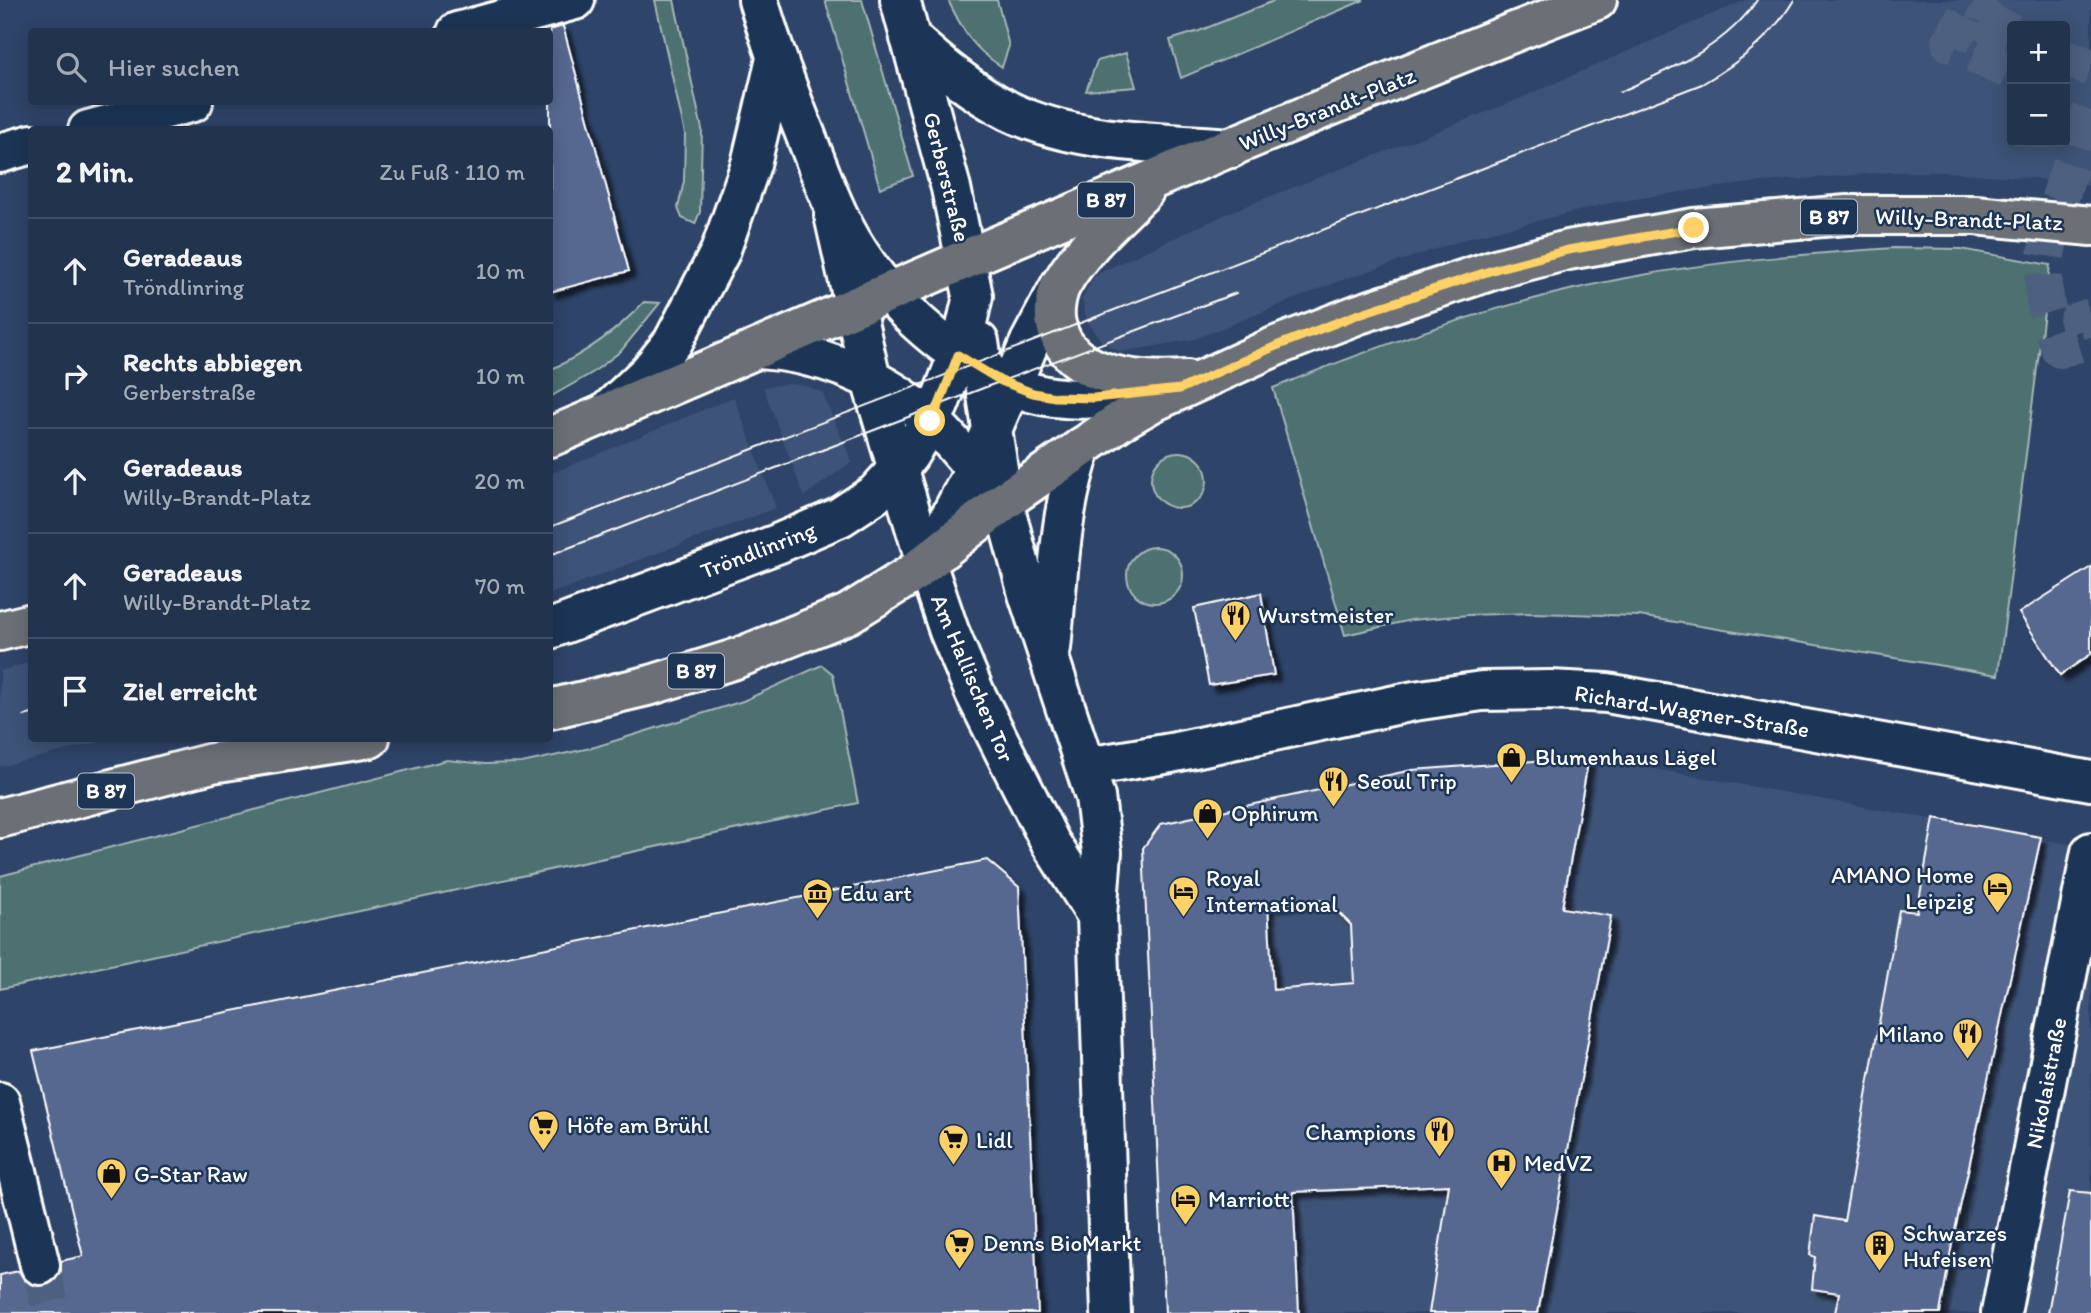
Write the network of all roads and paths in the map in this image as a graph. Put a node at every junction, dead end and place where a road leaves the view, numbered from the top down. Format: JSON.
{"nodes":[{"id":1,"x":575,"y":0,"type":"edge"},
{"id":2,"x":758,"y":0,"type":"edge"},
{"id":3,"x":900,"y":0,"type":"edge"},
{"id":4,"x":1597,"y":0,"type":"edge"},
{"id":5,"x":472,"y":28,"type":"edge"},
{"id":6,"x":910,"y":38,"type":"junction"},
{"id":7,"x":776,"y":59,"type":"junction"},
{"id":8,"x":182,"y":105,"type":"edge"},
{"id":9,"x":194,"y":105,"type":"edge"},
{"id":10,"x":103,"y":126,"type":"edge"},
{"id":11,"x":200,"y":126,"type":"edge"},
{"id":12,"x":28,"y":145,"type":"edge"},
{"id":13,"x":1231,"y":149,"type":"junction"},
{"id":14,"x":0,"y":153,"type":"edge"},
{"id":15,"x":1155,"y":180,"type":"junction"},
{"id":16,"x":830,"y":197,"type":"junction"},
{"id":17,"x":2091,"y":226,"type":"edge"},
{"id":18,"x":967,"y":259,"type":"junction"},
{"id":19,"x":1061,"y":284,"type":"junction"},
{"id":20,"x":890,"y":292,"type":"junction"},
{"id":21,"x":853,"y":308,"type":"junction"},
{"id":22,"x":759,"y":349,"type":"junction"},
{"id":23,"x":984,"y":370,"type":"junction"},
{"id":24,"x":871,"y":380,"type":"junction"},
{"id":25,"x":1190,"y":384,"type":"junction"},
{"id":26,"x":606,"y":413,"type":"junction"},
{"id":27,"x":934,"y":413,"type":"junction"},
{"id":28,"x":992,"y":432,"type":"junction"},
{"id":29,"x":553,"y":436,"type":"edge"},
{"id":30,"x":1082,"y":447,"type":"junction"},
{"id":31,"x":975,"y":469,"type":"junction"},
{"id":32,"x":897,"y":470,"type":"junction"},
{"id":33,"x":990,"y":511,"type":"junction"},
{"id":34,"x":926,"y":563,"type":"junction"},
{"id":35,"x":28,"y":624,"type":"edge"},
{"id":36,"x":553,"y":628,"type":"edge"},
{"id":37,"x":0,"y":631,"type":"edge"},
{"id":38,"x":1051,"y":657,"type":"junction"},
{"id":39,"x":553,"y":708,"type":"edge"},
{"id":40,"x":264,"y":742,"type":"edge"},
{"id":41,"x":345,"y":742,"type":"edge"},
{"id":42,"x":212,"y":763,"type":"junction"},
{"id":43,"x":1087,"y":767,"type":"junction"},
{"id":44,"x":2091,"y":781,"type":"edge"},
{"id":45,"x":0,"y":818,"type":"edge"},
{"id":46,"x":2091,"y":852,"type":"edge"},
{"id":47,"x":1097,"y":916,"type":"junction"},
{"id":48,"x":0,"y":1102,"type":"edge"},
{"id":49,"x":40,"y":1265,"type":"tunnel mouth"},
{"id":50,"x":1111,"y":1313,"type":"edge"},
{"id":51,"x":2001,"y":1313,"type":"edge"}],
"edges":[{"from":1,"to":5,"type":"street"},
{"from":2,"to":7,"type":"street"},
{"from":3,"to":6,"type":"street","name":"Gerberstraße"},
{"from":4,"to":13,"type":"main road","name":"Willy-Brandt-Platz","number":"B 87"},
{"from":6,"to":13,"type":"street"},
{"from":6,"to":18,"type":"street","name":"Gerberstraße"},
{"from":7,"to":16,"type":"street"},
{"from":7,"to":26,"type":"street"},
{"from":8,"to":10,"type":"street"},
{"from":9,"to":11,"type":"street"},
{"from":12,"to":14,"type":"street"},
{"from":13,"to":15,"type":"main road","name":"Willy-Brandt-Platz","number":"B 87"},
{"from":15,"to":18,"type":"main road","name":"Willy-Brandt-Platz","number":"B 87"},
{"from":15,"to":19,"type":"main road"},
{"from":16,"to":20,"type":"street"},
{"from":16,"to":21,"type":"street"},
{"from":17,"to":25,"type":"main road","name":"Willy-Brandt-Platz","number":"B 87"},
{"from":18,"to":20,"type":"main road","number":"B 87"},
{"from":18,"to":23,"type":"street","name":"Gerberstraße"},
{"from":19,"to":23,"type":"street"},
{"from":19,"to":25,"type":"main road"},
{"from":20,"to":21,"type":"main road","number":"B 87"},
{"from":20,"to":23,"type":"street"},
{"from":21,"to":22,"type":"main road","number":"B 87"},
{"from":21,"to":24,"type":"street","name":"Am Hallischen Tor"},
{"from":22,"to":24,"type":"street"},
{"from":22,"to":26,"type":"main road","number":"B 87"},
{"from":23,"to":25,"type":"street","name":"Willy-Brandt-Platz"},
{"from":23,"to":27,"type":"street","name":"Tröndlinring"},
{"from":23,"to":28,"type":"street"},
{"from":24,"to":27,"type":"street"},
{"from":24,"to":32,"type":"street","name":"Am Hallischen Tor"},
{"from":25,"to":30,"type":"main road","number":"B 87"},
{"from":26,"to":29,"type":"main road","number":"B 87"},
{"from":27,"to":31,"type":"street"},
{"from":27,"to":32,"type":"street","name":"Tröndlinring"},
{"from":28,"to":31,"type":"street"},
{"from":28,"to":33,"type":"street"},
{"from":30,"to":33,"type":"main road","number":"B 87"},
{"from":30,"to":38,"type":"street"},
{"from":31,"to":33,"type":"street"},
{"from":31,"to":34,"type":"street"},
{"from":32,"to":34,"type":"street","name":"Am Hallischen Tor"},
{"from":32,"to":36,"type":"street","name":"Tröndlinring"},
{"from":33,"to":34,"type":"main road","number":"B 87"},
{"from":33,"to":38,"type":"street"},
{"from":34,"to":39,"type":"main road","number":"B 87"},
{"from":34,"to":47,"type":"street","name":"Am Hallischen Tor"},
{"from":35,"to":37,"type":"main road"},
{"from":38,"to":43,"type":"street"},
{"from":40,"to":42,"type":"street"},
{"from":41,"to":42,"type":"main road","number":"B 87"},
{"from":42,"to":45,"type":"main road","number":"B 87"},
{"from":43,"to":44,"type":"street","name":"Richard-Wagner-Straße"},
{"from":43,"to":47,"type":"street"},
{"from":46,"to":51,"type":"street","name":"Nikolaistraße"},
{"from":47,"to":50,"type":"street"},
{"from":48,"to":49,"type":"street"}]}
